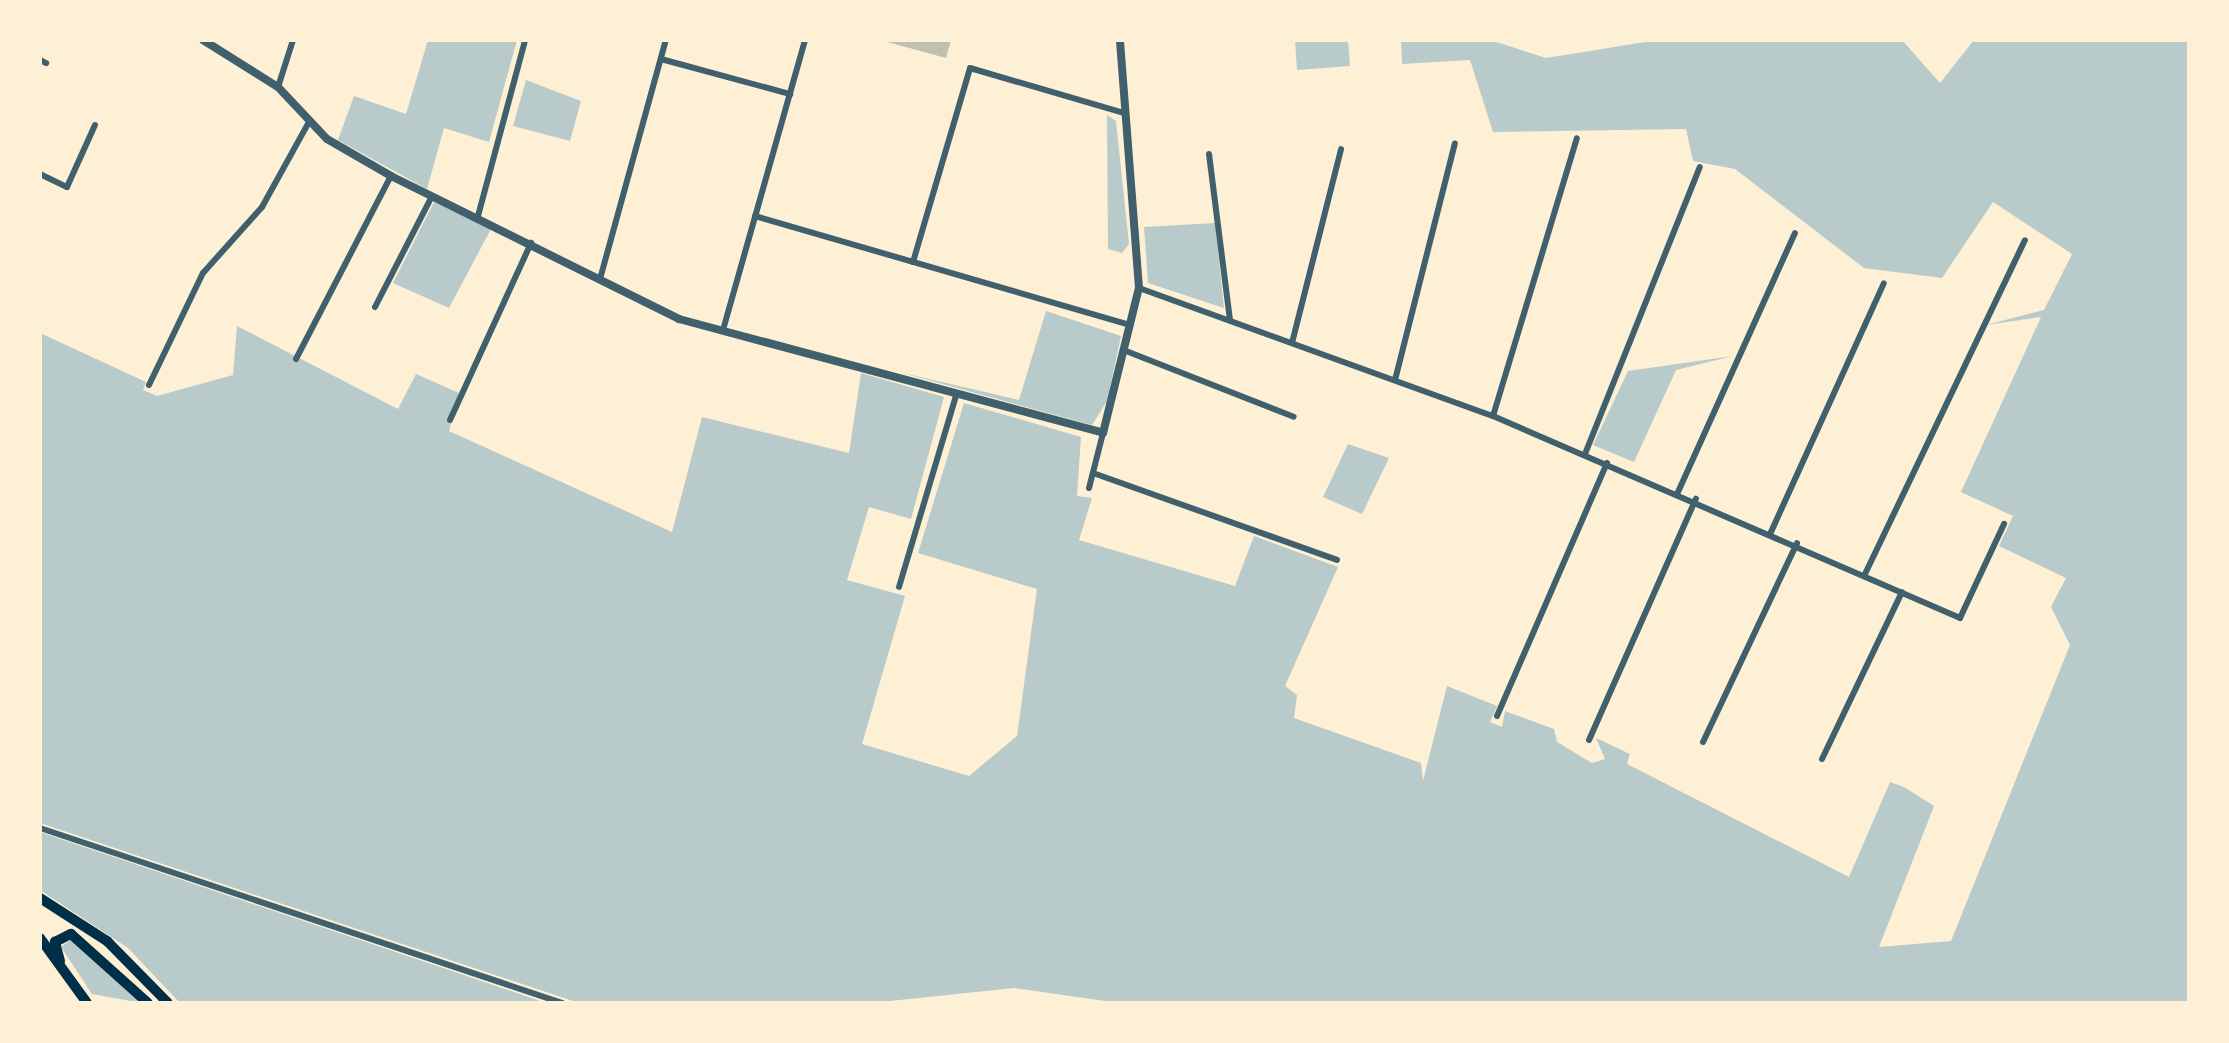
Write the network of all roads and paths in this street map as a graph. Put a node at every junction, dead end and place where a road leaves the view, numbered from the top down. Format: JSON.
{"nodes":[{"id":1,"x":202,"y":40,"type":"edge"},
{"id":2,"x":293,"y":40,"type":"edge"},
{"id":3,"x":525,"y":40,"type":"edge"},
{"id":4,"x":666,"y":40,"type":"edge"},
{"id":5,"x":806,"y":40,"type":"edge"},
{"id":6,"x":1120,"y":40,"type":"edge"},
{"id":7,"x":215,"y":43,"type":"edge"},
{"id":8,"x":661,"y":59,"type":"junction"},
{"id":9,"x":278,"y":87,"type":"junction"},
{"id":10,"x":790,"y":94,"type":"junction"},
{"id":11,"x":1124,"y":114,"type":"junction"},
{"id":12,"x":309,"y":122,"type":"junction"},
{"id":13,"x":95,"y":124,"type":"dead end"},
{"id":14,"x":1577,"y":138,"type":"dead end"},
{"id":15,"x":1455,"y":143,"type":"dead end"},
{"id":16,"x":1341,"y":148,"type":"dead end"},
{"id":17,"x":1208,"y":154,"type":"dead end"},
{"id":18,"x":1700,"y":167,"type":"dead end"},
{"id":19,"x":40,"y":174,"type":"edge"},
{"id":20,"x":391,"y":176,"type":"junction"},
{"id":21,"x":432,"y":196,"type":"junction"},
{"id":22,"x":478,"y":216,"type":"junction"},
{"id":23,"x":755,"y":216,"type":"junction"},
{"id":24,"x":1795,"y":233,"type":"dead end"},
{"id":25,"x":2025,"y":240,"type":"dead end"},
{"id":26,"x":531,"y":242,"type":"junction"},
{"id":27,"x":913,"y":262,"type":"junction"},
{"id":28,"x":600,"y":279,"type":"junction"},
{"id":29,"x":1884,"y":283,"type":"dead end"},
{"id":30,"x":1139,"y":288,"type":"junction"},
{"id":31,"x":376,"y":307,"type":"dead end"},
{"id":32,"x":1230,"y":321,"type":"junction"},
{"id":33,"x":1132,"y":326,"type":"junction"},
{"id":34,"x":723,"y":330,"type":"junction"},
{"id":35,"x":1292,"y":343,"type":"junction"},
{"id":36,"x":1126,"y":351,"type":"junction"},
{"id":37,"x":296,"y":359,"type":"dead end"},
{"id":38,"x":1395,"y":380,"type":"junction"},
{"id":39,"x":149,"y":386,"type":"dead end"},
{"id":40,"x":957,"y":393,"type":"junction"},
{"id":41,"x":1493,"y":416,"type":"junction"},
{"id":42,"x":1294,"y":417,"type":"dead end"},
{"id":43,"x":450,"y":420,"type":"dead end"},
{"id":44,"x":1103,"y":433,"type":"junction"},
{"id":45,"x":1584,"y":454,"type":"junction"},
{"id":46,"x":1607,"y":462,"type":"junction"},
{"id":47,"x":1092,"y":473,"type":"junction"},
{"id":48,"x":1089,"y":488,"type":"dead end"},
{"id":49,"x":1678,"y":492,"type":"junction"},
{"id":50,"x":1696,"y":500,"type":"junction"},
{"id":51,"x":2004,"y":524,"type":"dead end"},
{"id":52,"x":1771,"y":532,"type":"junction"},
{"id":53,"x":1797,"y":543,"type":"junction"},
{"id":54,"x":1336,"y":560,"type":"dead end"},
{"id":55,"x":1865,"y":574,"type":"junction"},
{"id":56,"x":900,"y":588,"type":"dead end"},
{"id":57,"x":1902,"y":592,"type":"junction"},
{"id":58,"x":1497,"y":716,"type":"dead end"},
{"id":59,"x":1589,"y":740,"type":"dead end"},
{"id":60,"x":1702,"y":742,"type":"dead end"},
{"id":61,"x":1822,"y":760,"type":"dead end"},
{"id":62,"x":40,"y":828,"type":"edge"},
{"id":63,"x":40,"y":898,"type":"edge"},
{"id":64,"x":40,"y":938,"type":"edge"},
{"id":65,"x":60,"y":961,"type":"junction"},
{"id":66,"x":87,"y":1003,"type":"edge"},
{"id":67,"x":148,"y":1003,"type":"edge"},
{"id":68,"x":168,"y":1003,"type":"edge"},
{"id":69,"x":562,"y":1003,"type":"edge"}],
"edges":[{"from":1,"to":7,"type":"street"},
{"from":2,"to":9,"type":"street"},
{"from":3,"to":22,"type":"street"},
{"from":4,"to":8,"type":"street"},
{"from":5,"to":10,"type":"street"},
{"from":6,"to":11,"type":"street"},
{"from":7,"to":9,"type":"street"},
{"from":8,"to":10,"type":"street"},
{"from":8,"to":28,"type":"street"},
{"from":9,"to":12,"type":"street"},
{"from":10,"to":23,"type":"street"},
{"from":11,"to":27,"type":"street"},
{"from":11,"to":30,"type":"street"},
{"from":12,"to":20,"type":"street"},
{"from":12,"to":39,"type":"street"},
{"from":13,"to":19,"type":"street"},
{"from":14,"to":41,"type":"street"},
{"from":15,"to":38,"type":"street"},
{"from":16,"to":35,"type":"street"},
{"from":17,"to":32,"type":"street"},
{"from":18,"to":45,"type":"street"},
{"from":20,"to":21,"type":"street"},
{"from":20,"to":37,"type":"street"},
{"from":21,"to":22,"type":"street"},
{"from":21,"to":31,"type":"street"},
{"from":22,"to":26,"type":"street"},
{"from":23,"to":27,"type":"street"},
{"from":23,"to":34,"type":"street"},
{"from":24,"to":49,"type":"street"},
{"from":25,"to":55,"type":"street"},
{"from":26,"to":28,"type":"street"},
{"from":26,"to":43,"type":"street"},
{"from":27,"to":33,"type":"street"},
{"from":28,"to":34,"type":"street"},
{"from":29,"to":52,"type":"street"},
{"from":30,"to":32,"type":"street"},
{"from":30,"to":33,"type":"street"},
{"from":32,"to":35,"type":"street"},
{"from":33,"to":36,"type":"street"},
{"from":34,"to":40,"type":"street"},
{"from":35,"to":38,"type":"street"},
{"from":36,"to":42,"type":"street"},
{"from":36,"to":44,"type":"street"},
{"from":38,"to":41,"type":"street"},
{"from":40,"to":44,"type":"street"},
{"from":40,"to":56,"type":"street"},
{"from":41,"to":45,"type":"street"},
{"from":44,"to":47,"type":"street"},
{"from":45,"to":46,"type":"street"},
{"from":46,"to":49,"type":"street"},
{"from":46,"to":58,"type":"street"},
{"from":47,"to":48,"type":"street"},
{"from":47,"to":54,"type":"street"},
{"from":49,"to":50,"type":"street"},
{"from":50,"to":52,"type":"street"},
{"from":50,"to":59,"type":"street"},
{"from":51,"to":57,"type":"street"},
{"from":52,"to":53,"type":"street"},
{"from":53,"to":55,"type":"street"},
{"from":53,"to":60,"type":"street"},
{"from":55,"to":57,"type":"street"},
{"from":57,"to":61,"type":"street"},
{"from":62,"to":69,"type":"street"},
{"from":63,"to":68,"type":"main road"},
{"from":64,"to":65,"type":"main road"},
{"from":65,"to":66,"type":"main road"},
{"from":65,"to":67,"type":"main road"}]}
